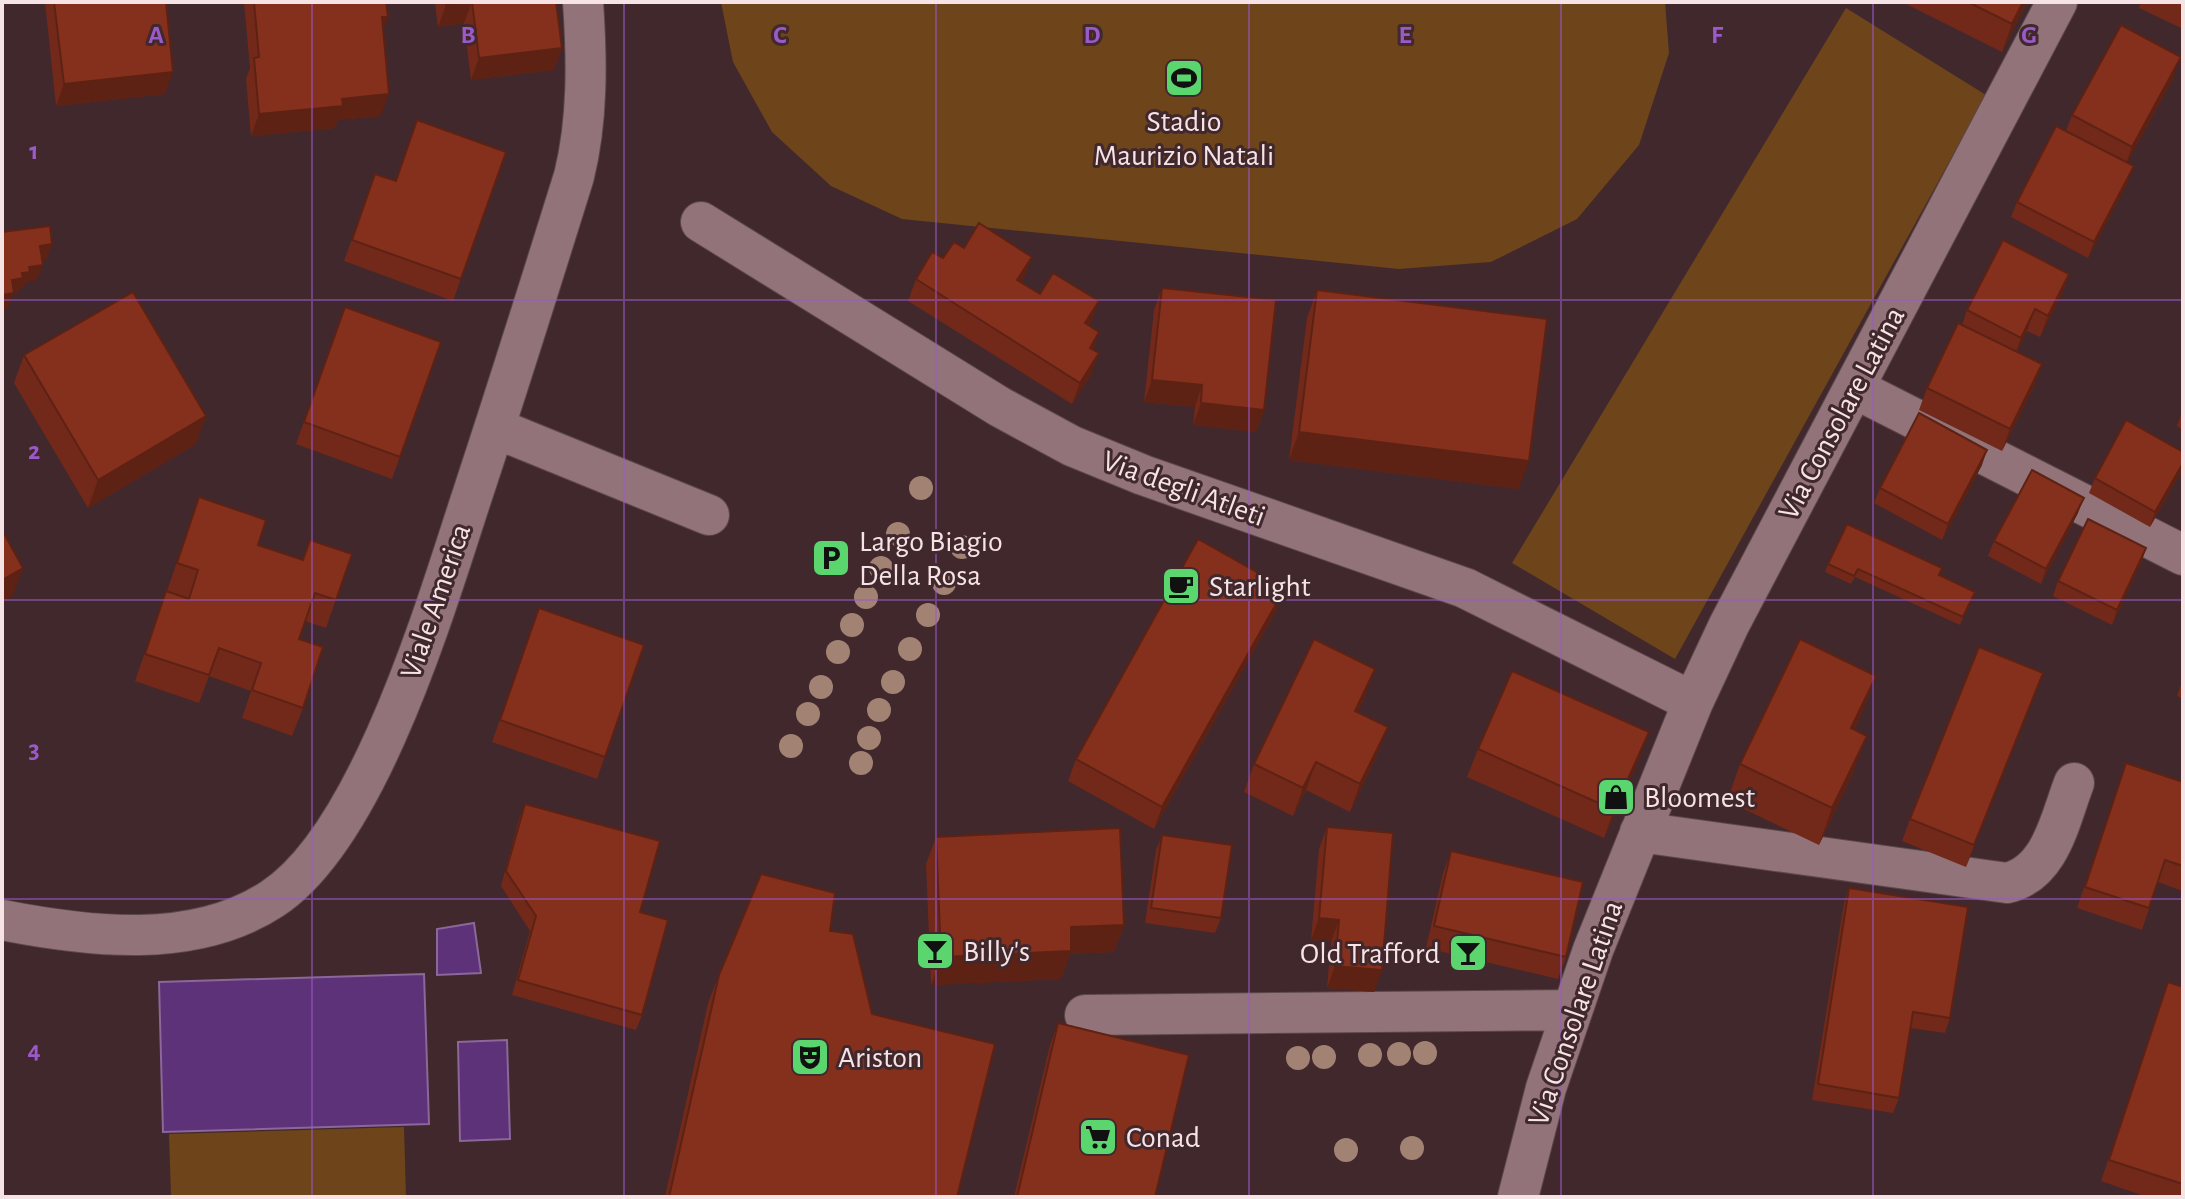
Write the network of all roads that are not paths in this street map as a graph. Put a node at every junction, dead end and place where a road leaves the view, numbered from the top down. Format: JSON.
{"nodes":[{"id":1,"x":583,"y":2,"type":"edge"},
{"id":2,"x":2057,"y":2,"type":"edge"},
{"id":3,"x":701,"y":222,"type":"dead end"},
{"id":4,"x":1854,"y":388,"type":"junction"},
{"id":5,"x":495,"y":428,"type":"junction"},
{"id":6,"x":709,"y":515,"type":"dead end"},
{"id":7,"x":2183,"y":555,"type":"edge"},
{"id":8,"x":1693,"y":702,"type":"junction"},
{"id":9,"x":2074,"y":783,"type":"dead end"},
{"id":10,"x":1640,"y":832,"type":"junction"},
{"id":11,"x":2,"y":920,"type":"edge"},
{"id":12,"x":1571,"y":1010,"type":"junction"},
{"id":13,"x":1085,"y":1015,"type":"dead end"},
{"id":14,"x":1519,"y":1197,"type":"edge"}],
"edges":[{"from":1,"to":5,"type":"street","name":"Viale America"},
{"from":2,"to":4,"type":"street","name":"Via Consolare Latina"},
{"from":3,"to":8,"type":"street","name":"Via degli Atleti"},
{"from":4,"to":7,"type":"street"},
{"from":4,"to":8,"type":"street","name":"Via Consolare Latina"},
{"from":5,"to":6,"type":"street"},
{"from":5,"to":11,"type":"street","name":"Viale America"},
{"from":8,"to":10,"type":"street","name":"Via Consolare Latina"},
{"from":9,"to":10,"type":"street"},
{"from":10,"to":12,"type":"street","name":"Via Consolare Latina"},
{"from":12,"to":13,"type":"street"},
{"from":12,"to":14,"type":"street","name":"Via Consolare Latina"}]}
